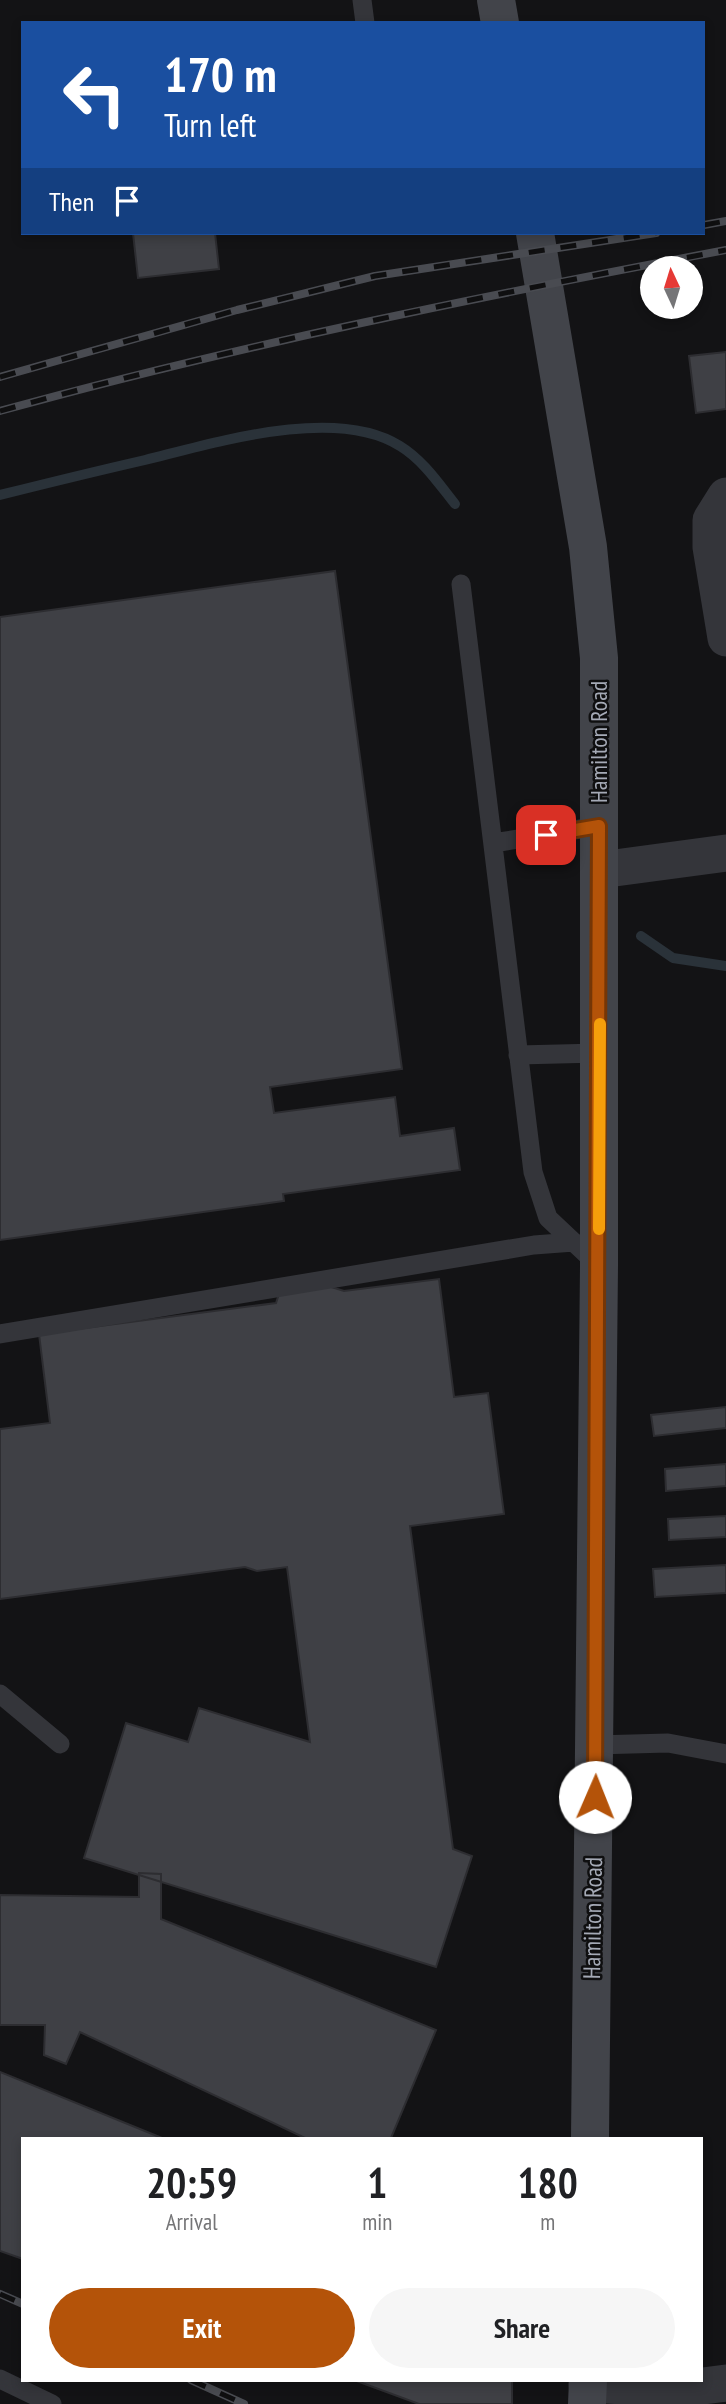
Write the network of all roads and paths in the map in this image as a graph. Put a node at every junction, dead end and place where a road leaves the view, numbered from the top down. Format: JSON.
{"nodes":[{"id":1,"x":362,"y":0,"type":"edge"},
{"id":2,"x":496,"y":0,"type":"edge"},
{"id":3,"x":365,"y":21,"type":"edge"},
{"id":4,"x":500,"y":21,"type":"edge"},
{"id":5,"x":535,"y":235,"type":"edge"},
{"id":6,"x":726,"y":496,"type":"edge"},
{"id":7,"x":461,"y":584,"type":"dead end"},
{"id":8,"x":726,"y":638,"type":"edge"},
{"id":9,"x":599,"y":826,"type":"junction"},
{"id":10,"x":493,"y":843,"type":"junction"},
{"id":11,"x":726,"y":853,"type":"edge"},
{"id":12,"x":600,"y":870,"type":"junction"},
{"id":13,"x":600,"y":1053,"type":"junction"},
{"id":14,"x":518,"y":1055,"type":"junction"},
{"id":15,"x":586,"y":1254,"type":"junction"},
{"id":16,"x":0,"y":1335,"type":"edge"},
{"id":17,"x":0,"y":1694,"type":"edge"},
{"id":18,"x":60,"y":1744,"type":"dead end"},
{"id":19,"x":595,"y":1745,"type":"junction"},
{"id":20,"x":726,"y":1754,"type":"edge"},
{"id":21,"x":590,"y":2137,"type":"edge"},
{"id":22,"x":0,"y":2379,"type":"edge"},
{"id":23,"x":726,"y":2383,"type":"edge"},
{"id":24,"x":587,"y":2389,"type":"edge"},
{"id":25,"x":52,"y":2404,"type":"edge"}],
"edges":[{"from":1,"to":3,"type":"lane"},
{"from":2,"to":4,"type":"street"},
{"from":5,"to":9,"type":"street","name":"Hamilton Road"},
{"from":6,"to":8,"type":"street"},
{"from":7,"to":10,"type":"lane"},
{"from":9,"to":10,"type":"lane"},
{"from":9,"to":12,"type":"street","name":"Hamilton Road"},
{"from":10,"to":14,"type":"lane"},
{"from":11,"to":12,"type":"street"},
{"from":12,"to":13,"type":"street","name":"Hamilton Road"},
{"from":13,"to":14,"type":"lane"},
{"from":13,"to":15,"type":"street","name":"Hamilton Road"},
{"from":14,"to":15,"type":"lane"},
{"from":15,"to":16,"type":"lane"},
{"from":15,"to":19,"type":"street","name":"Hamilton Road"},
{"from":17,"to":18,"type":"lane"},
{"from":19,"to":20,"type":"lane"},
{"from":19,"to":21,"type":"street","name":"Hamilton Road"},
{"from":22,"to":25,"type":"lane"},
{"from":23,"to":24,"type":"street"}]}
